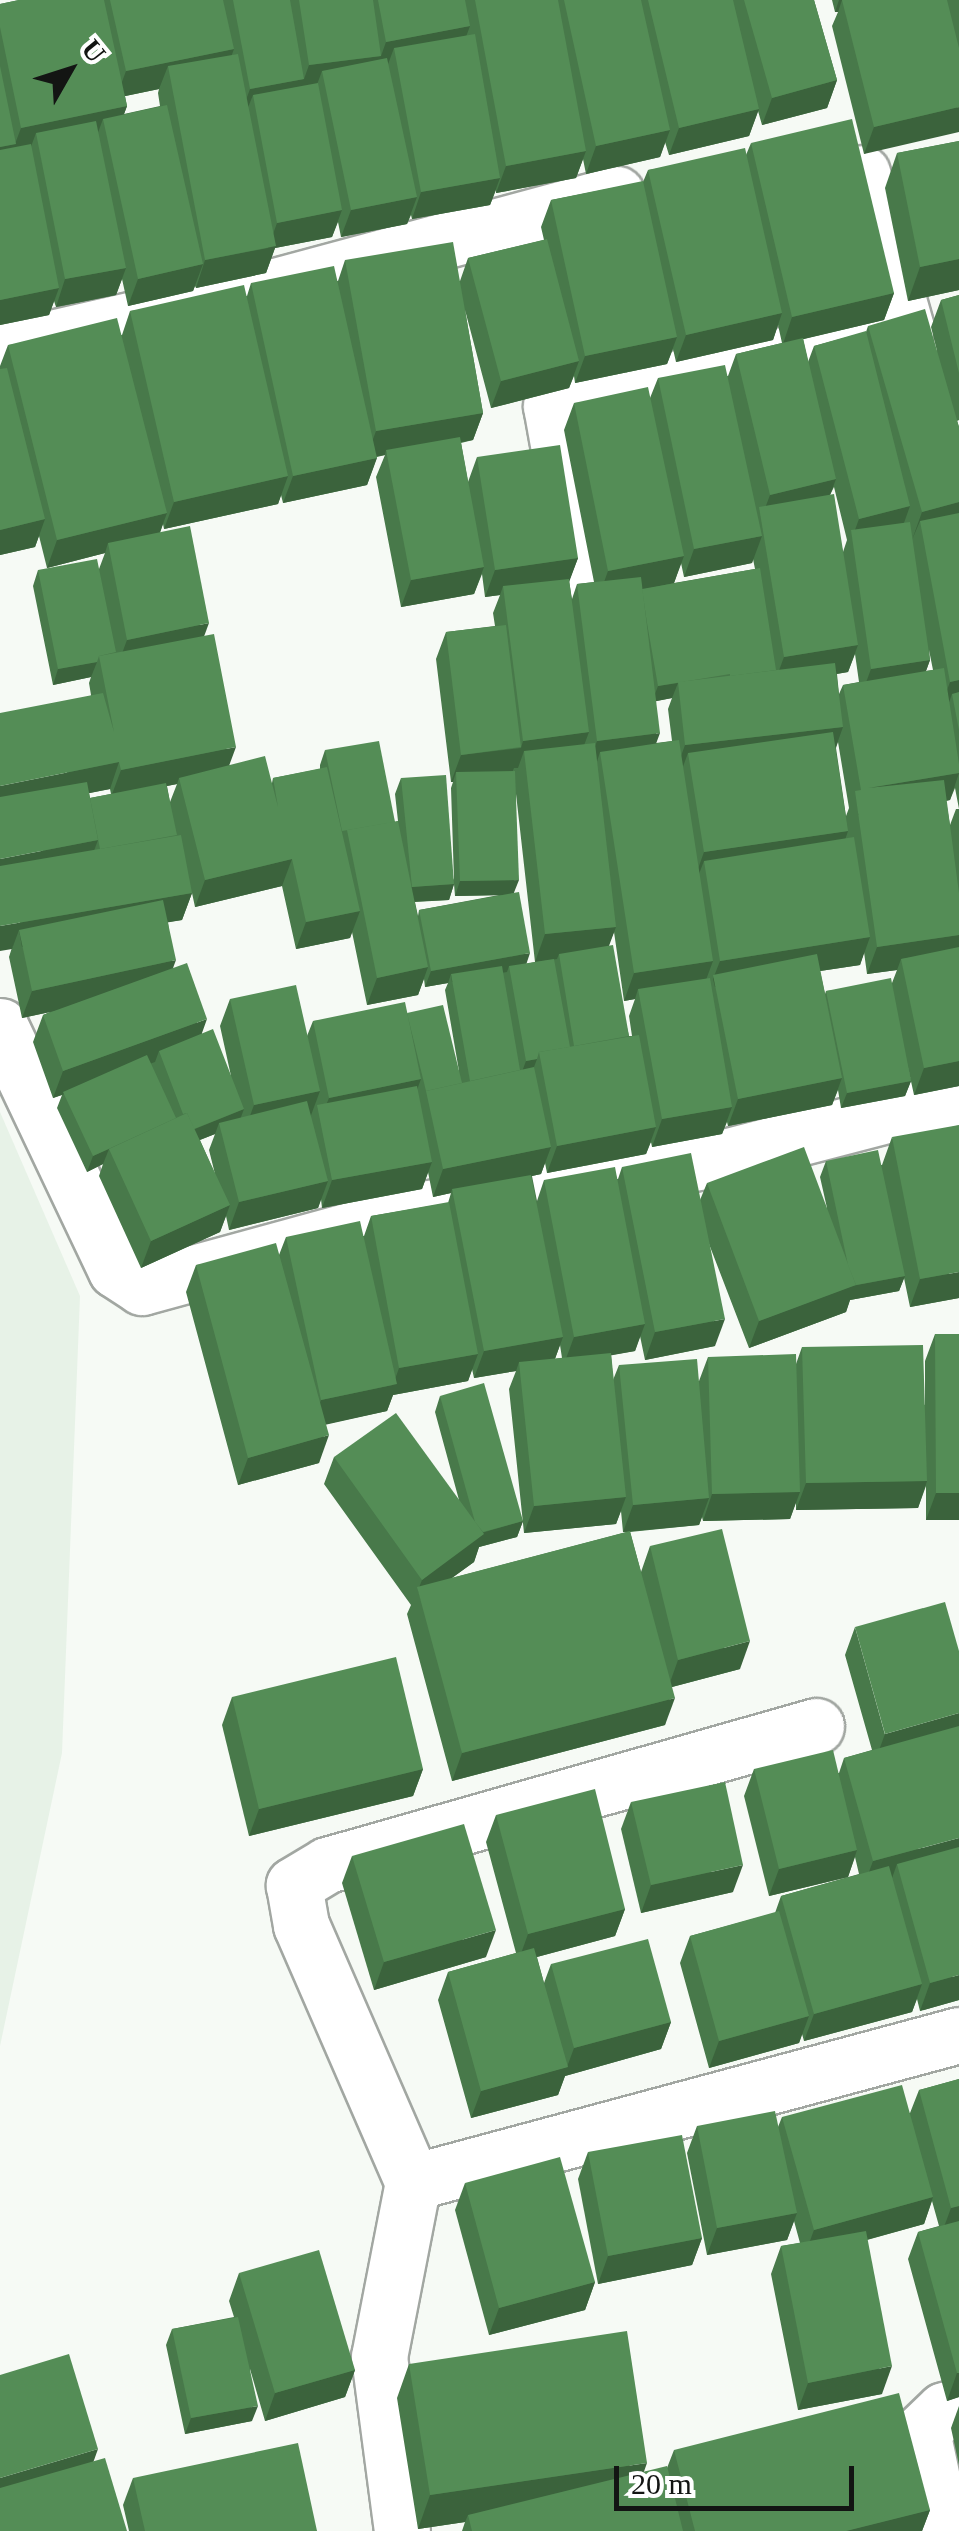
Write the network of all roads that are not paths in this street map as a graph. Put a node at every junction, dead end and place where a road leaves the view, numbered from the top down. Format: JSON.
{"nodes":[{"id":1,"x":827,"y":137,"type":"edge"},
{"id":2,"x":674,"y":178,"type":"edge"},
{"id":3,"x":0,"y":350,"type":"edge"},
{"id":4,"x":583,"y":583,"type":"edge"},
{"id":5,"x":0,"y":1026,"type":"edge"},
{"id":6,"x":959,"y":1096,"type":"edge"},
{"id":7,"x":816,"y":1726,"type":"dead end"},
{"id":8,"x":959,"y":2036,"type":"edge"},
{"id":9,"x":414,"y":2182,"type":"junction"},
{"id":10,"x":959,"y":2406,"type":"edge"},
{"id":11,"x":402,"y":2531,"type":"edge"},
{"id":12,"x":943,"y":2531,"type":"edge"}],
"edges":[{"from":1,"to":4,"type":"street"},
{"from":2,"to":3,"type":"street"},
{"from":5,"to":6,"type":"street"},
{"from":7,"to":9,"type":"street"},
{"from":8,"to":9,"type":"street"},
{"from":9,"to":11,"type":"street"},
{"from":10,"to":12,"type":"street"}]}
